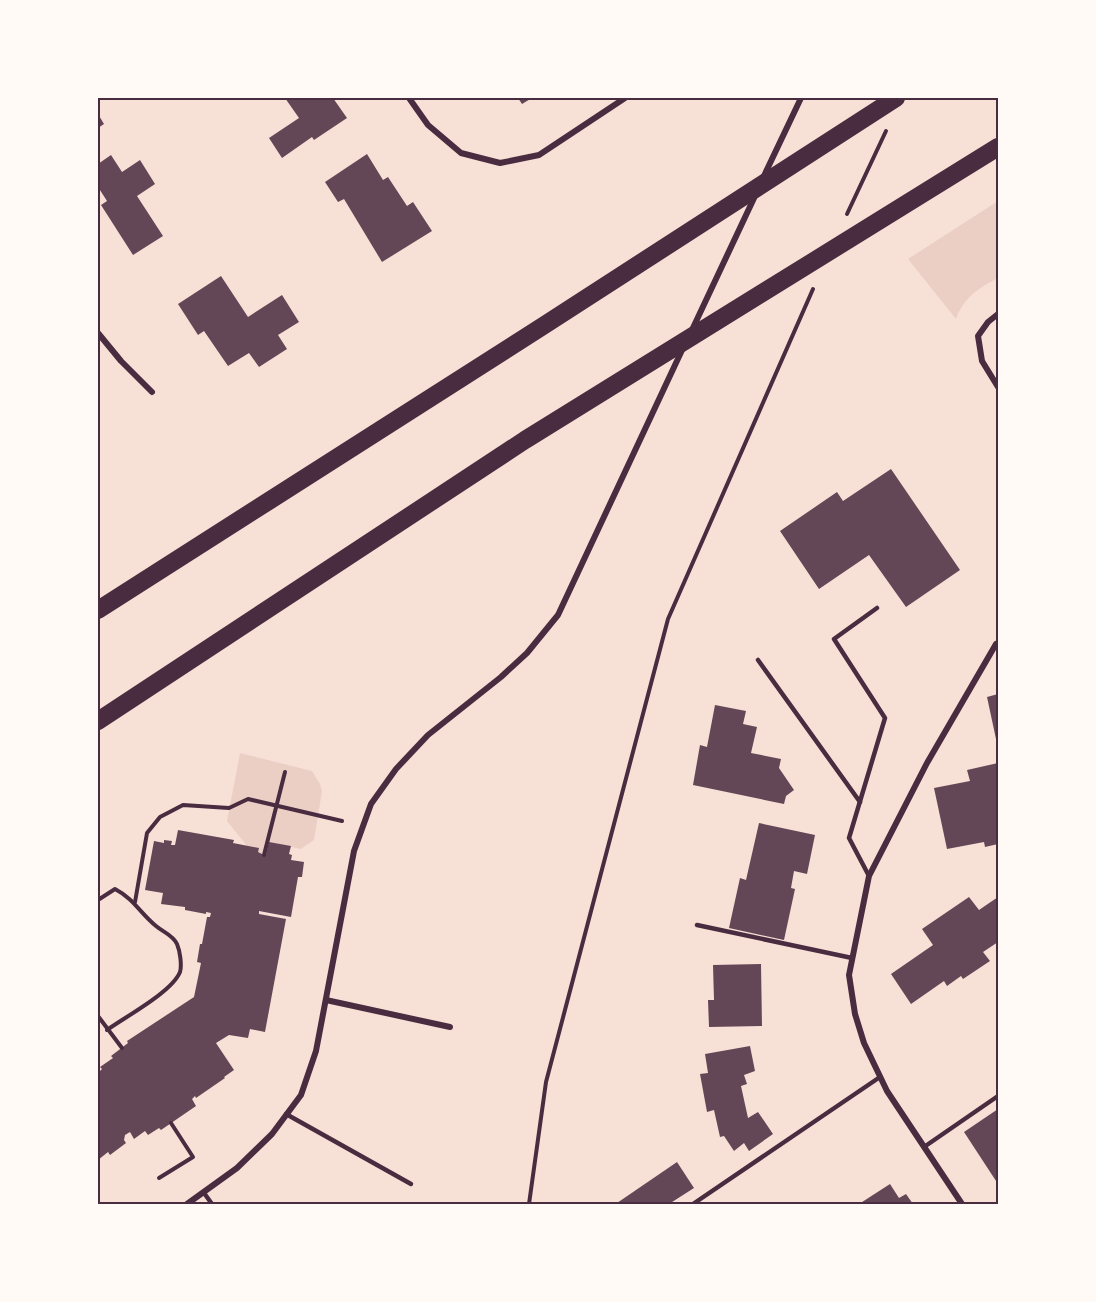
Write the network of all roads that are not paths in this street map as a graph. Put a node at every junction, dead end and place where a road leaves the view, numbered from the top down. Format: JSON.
{"nodes":[{"id":1,"x":409,"y":98,"type":"edge"},
{"id":2,"x":625,"y":98,"type":"edge"},
{"id":3,"x":801,"y":98,"type":"edge"},
{"id":4,"x":896,"y":98,"type":"edge"},
{"id":5,"x":999,"y":147,"type":"edge"},
{"id":6,"x":999,"y":314,"type":"edge"},
{"id":7,"x":98,"y":333,"type":"edge"},
{"id":8,"x":999,"y":387,"type":"edge"},
{"id":9,"x":152,"y":392,"type":"dead end"},
{"id":10,"x":877,"y":608,"type":"dead end"},
{"id":11,"x":98,"y":610,"type":"edge"},
{"id":12,"x":996,"y":644,"type":"dead end"},
{"id":13,"x":758,"y":660,"type":"dead end"},
{"id":14,"x":98,"y":721,"type":"edge"},
{"id":15,"x":860,"y":802,"type":"junction"},
{"id":16,"x":868,"y":876,"type":"junction"},
{"id":17,"x":697,"y":925,"type":"dead end"},
{"id":18,"x":852,"y":958,"type":"junction"},
{"id":19,"x":326,"y":1000,"type":"junction"},
{"id":20,"x":450,"y":1027,"type":"dead end"},
{"id":21,"x":880,"y":1077,"type":"junction"},
{"id":22,"x":999,"y":1096,"type":"edge"},
{"id":23,"x":286,"y":1114,"type":"junction"},
{"id":24,"x":924,"y":1147,"type":"junction"},
{"id":25,"x":411,"y":1184,"type":"dead end"},
{"id":26,"x":204,"y":1193,"type":"junction"},
{"id":27,"x":187,"y":1204,"type":"edge"},
{"id":28,"x":212,"y":1204,"type":"edge"},
{"id":29,"x":693,"y":1204,"type":"edge"},
{"id":30,"x":962,"y":1204,"type":"edge"}],
"edges":[{"from":1,"to":2,"type":"street"},
{"from":3,"to":19,"type":"street"},
{"from":4,"to":11,"type":"highway"},
{"from":5,"to":14,"type":"highway"},
{"from":6,"to":8,"type":"street"},
{"from":7,"to":9,"type":"street"},
{"from":10,"to":15,"type":"lane"},
{"from":12,"to":16,"type":"street"},
{"from":13,"to":15,"type":"lane"},
{"from":15,"to":16,"type":"lane"},
{"from":16,"to":18,"type":"street"},
{"from":17,"to":18,"type":"lane"},
{"from":18,"to":21,"type":"street"},
{"from":19,"to":20,"type":"street"},
{"from":19,"to":23,"type":"street"},
{"from":21,"to":24,"type":"street"},
{"from":21,"to":29,"type":"lane"},
{"from":22,"to":24,"type":"lane"},
{"from":23,"to":25,"type":"lane"},
{"from":23,"to":26,"type":"street"},
{"from":24,"to":30,"type":"street"},
{"from":26,"to":27,"type":"street"},
{"from":26,"to":28,"type":"lane"}]}
